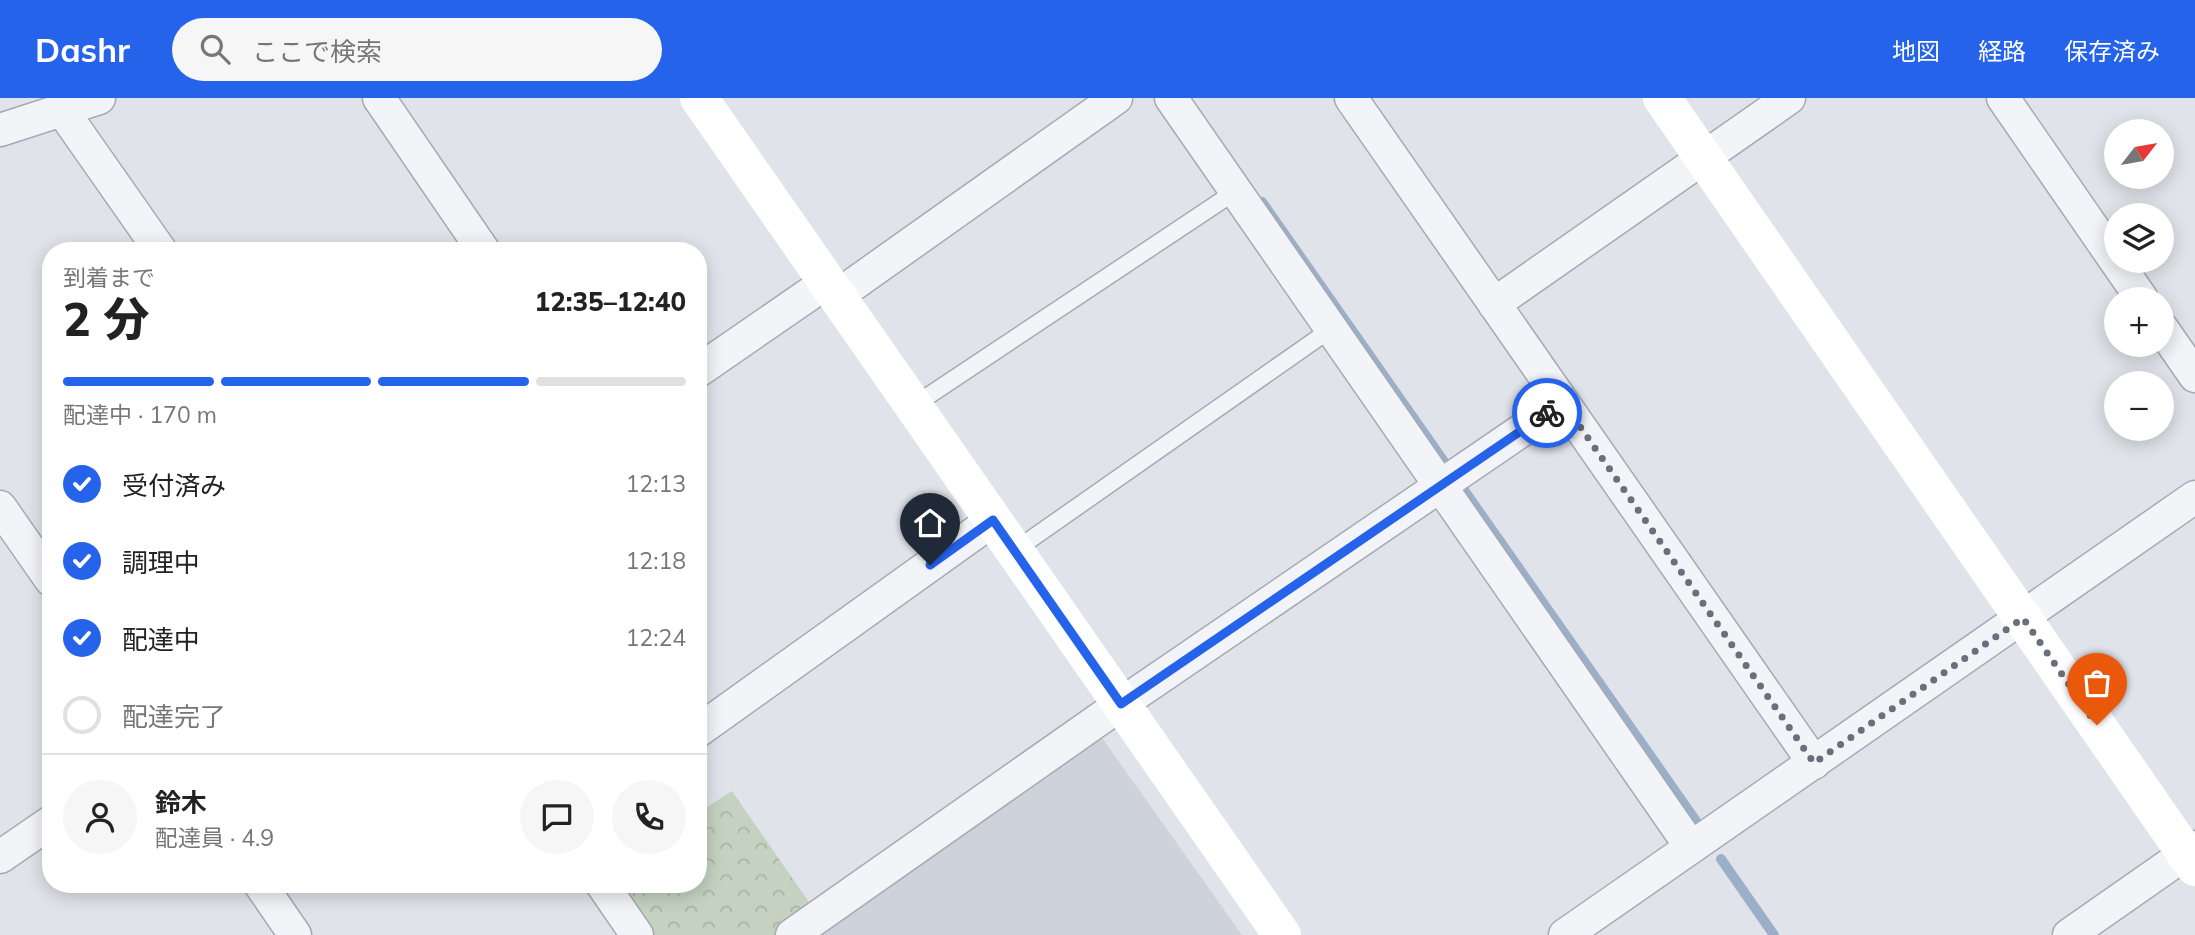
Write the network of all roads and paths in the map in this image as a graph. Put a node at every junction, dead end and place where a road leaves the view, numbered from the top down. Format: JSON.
{"nodes":[{"id":1,"x":99,"y":98,"type":"edge"},
{"id":2,"x":379,"y":98,"type":"edge"},
{"id":3,"x":699,"y":98,"type":"edge"},
{"id":4,"x":1116,"y":98,"type":"edge"},
{"id":5,"x":1171,"y":98,"type":"edge"},
{"id":6,"x":1351,"y":98,"type":"edge"},
{"id":7,"x":1662,"y":98,"type":"edge"},
{"id":8,"x":1789,"y":98,"type":"edge"},
{"id":9,"x":2003,"y":98,"type":"edge"},
{"id":10,"x":62,"y":110,"type":"junction"},
{"id":11,"x":0,"y":130,"type":"edge"},
{"id":12,"x":1704,"y":159,"type":"junction"},
{"id":13,"x":1236,"y":191,"type":"junction"},
{"id":14,"x":154,"y":242,"type":"edge"},
{"id":15,"x":478,"y":242,"type":"edge"},
{"id":16,"x":2134,"y":287,"type":"edge"},
{"id":17,"x":832,"y":289,"type":"junction"},
{"id":18,"x":1494,"y":304,"type":"junction"},
{"id":19,"x":1331,"y":329,"type":"junction"},
{"id":20,"x":2174,"y":346,"type":"edge"},
{"id":21,"x":707,"y":366,"type":"edge"},
{"id":22,"x":2195,"y":376,"type":"edge"},
{"id":23,"x":1563,"y":402,"type":"junction"},
{"id":24,"x":913,"y":406,"type":"junction"},
{"id":25,"x":1440,"y":486,"type":"junction"},
{"id":26,"x":2195,"y":496,"type":"edge"},
{"id":27,"x":0,"y":507,"type":"edge"},
{"id":28,"x":993,"y":520,"type":"junction"},
{"id":29,"x":1014,"y":551,"type":"junction"},
{"id":30,"x":42,"y":567,"type":"edge"},
{"id":31,"x":2023,"y":618,"type":"junction"},
{"id":32,"x":1121,"y":704,"type":"junction"},
{"id":33,"x":707,"y":725,"type":"edge"},
{"id":34,"x":1814,"y":763,"type":"junction"},
{"id":35,"x":42,"y":827,"type":"edge"},
{"id":36,"x":1691,"y":847,"type":"junction"},
{"id":37,"x":2192,"y":856,"type":"edge"},
{"id":38,"x":0,"y":857,"type":"edge"},
{"id":39,"x":266,"y":893,"type":"edge"},
{"id":40,"x":608,"y":893,"type":"edge"},
{"id":41,"x":295,"y":935,"type":"edge"},
{"id":42,"x":637,"y":935,"type":"edge"},
{"id":43,"x":792,"y":935,"type":"edge"},
{"id":44,"x":1282,"y":935,"type":"edge"},
{"id":45,"x":1564,"y":935,"type":"edge"},
{"id":46,"x":2068,"y":935,"type":"edge"}],
"edges":[{"from":1,"to":10,"type":"street"},
{"from":2,"to":15,"type":"street"},
{"from":3,"to":17,"type":"street"},
{"from":4,"to":17,"type":"street"},
{"from":5,"to":13,"type":"street"},
{"from":6,"to":18,"type":"street"},
{"from":7,"to":12,"type":"street"},
{"from":8,"to":12,"type":"street"},
{"from":9,"to":16,"type":"street"},
{"from":10,"to":11,"type":"street"},
{"from":10,"to":14,"type":"street"},
{"from":12,"to":18,"type":"street"},
{"from":12,"to":31,"type":"street"},
{"from":13,"to":19,"type":"street"},
{"from":13,"to":24,"type":"lane"},
{"from":17,"to":21,"type":"street"},
{"from":17,"to":24,"type":"street"},
{"from":18,"to":23,"type":"street"},
{"from":19,"to":25,"type":"street"},
{"from":19,"to":29,"type":"lane"},
{"from":20,"to":22,"type":"street"},
{"from":23,"to":25,"type":"street"},
{"from":23,"to":34,"type":"street"},
{"from":24,"to":28,"type":"street"},
{"from":25,"to":32,"type":"street"},
{"from":25,"to":36,"type":"street"},
{"from":26,"to":31,"type":"street"},
{"from":27,"to":30,"type":"street"},
{"from":28,"to":29,"type":"street"},
{"from":28,"to":33,"type":"street"},
{"from":29,"to":32,"type":"street"},
{"from":31,"to":34,"type":"street"},
{"from":31,"to":37,"type":"street"},
{"from":32,"to":43,"type":"street"},
{"from":32,"to":44,"type":"street"},
{"from":34,"to":36,"type":"street"},
{"from":35,"to":38,"type":"street"},
{"from":36,"to":45,"type":"street"},
{"from":37,"to":46,"type":"street"},
{"from":39,"to":41,"type":"street"},
{"from":40,"to":42,"type":"street"}]}
